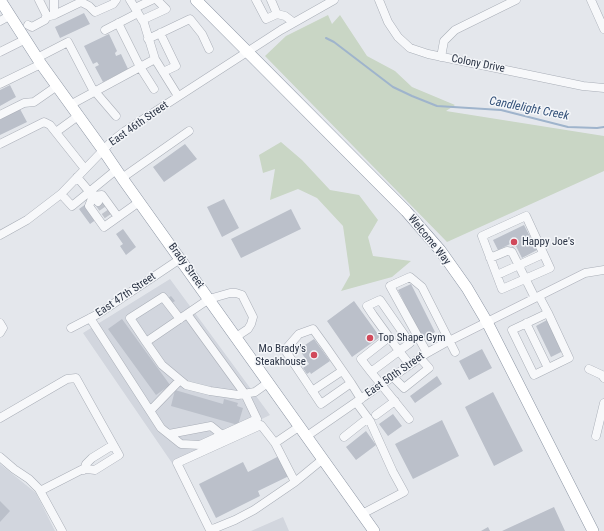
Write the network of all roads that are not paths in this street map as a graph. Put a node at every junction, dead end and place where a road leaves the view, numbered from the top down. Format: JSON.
{"nodes":[{"id":1,"x":0,"y":0,"type":"edge"},
{"id":2,"x":39,"y":0,"type":"edge"},
{"id":3,"x":54,"y":0,"type":"edge"},
{"id":4,"x":116,"y":0,"type":"edge"},
{"id":5,"x":130,"y":0,"type":"edge"},
{"id":6,"x":152,"y":0,"type":"edge"},
{"id":7,"x":157,"y":0,"type":"edge"},
{"id":8,"x":196,"y":0,"type":"edge"},
{"id":9,"x":256,"y":0,"type":"edge"},
{"id":10,"x":270,"y":0,"type":"edge"},
{"id":11,"x":334,"y":0,"type":"edge"},
{"id":12,"x":379,"y":0,"type":"edge"},
{"id":13,"x":516,"y":0,"type":"edge"},
{"id":14,"x":591,"y":0,"type":"edge"},
{"id":15,"x":80,"y":1,"type":"edge"},
{"id":16,"x":138,"y":14,"type":"junction"},
{"id":17,"x":277,"y":14,"type":"junction"},
{"id":18,"x":49,"y":16,"type":"junction"},
{"id":19,"x":5,"y":19,"type":"edge"},
{"id":20,"x":293,"y":22,"type":"junction"},
{"id":21,"x":118,"y":23,"type":"junction"},
{"id":22,"x":604,"y":29,"type":"edge"},
{"id":23,"x":105,"y":30,"type":"dead end"},
{"id":24,"x":24,"y":32,"type":"junction"},
{"id":25,"x":160,"y":33,"type":"junction"},
{"id":26,"x":148,"y":39,"type":"junction"},
{"id":27,"x":209,"y":49,"type":"dead end"},
{"id":28,"x":247,"y":51,"type":"junction"},
{"id":29,"x":0,"y":52,"type":"edge"},
{"id":30,"x":441,"y":56,"type":"junction"},
{"id":31,"x":155,"y":59,"type":"junction"},
{"id":32,"x":39,"y":61,"type":"junction"},
{"id":33,"x":140,"y":67,"type":"junction"},
{"id":34,"x":163,"y":72,"type":"junction"},
{"id":35,"x":0,"y":84,"type":"edge"},
{"id":36,"x":57,"y":86,"type":"junction"},
{"id":37,"x":604,"y":88,"type":"edge"},
{"id":38,"x":154,"y":89,"type":"dead end"},
{"id":39,"x":95,"y":91,"type":"junction"},
{"id":40,"x":178,"y":96,"type":"junction"},
{"id":41,"x":70,"y":104,"type":"junction"},
{"id":42,"x":0,"y":115,"type":"edge"},
{"id":43,"x":78,"y":116,"type":"junction"},
{"id":44,"x":116,"y":116,"type":"dead end"},
{"id":45,"x":189,"y":131,"type":"dead end"},
{"id":46,"x":56,"y":132,"type":"junction"},
{"id":47,"x":0,"y":144,"type":"edge"},
{"id":48,"x":104,"y":150,"type":"junction"},
{"id":49,"x":85,"y":169,"type":"junction"},
{"id":50,"x":119,"y":174,"type":"junction"},
{"id":51,"x":77,"y":177,"type":"junction"},
{"id":52,"x":60,"y":194,"type":"junction"},
{"id":53,"x":93,"y":196,"type":"junction"},
{"id":54,"x":139,"y":202,"type":"junction"},
{"id":55,"x":113,"y":218,"type":"junction"},
{"id":56,"x":0,"y":235,"type":"edge"},
{"id":57,"x":543,"y":254,"type":"junction"},
{"id":58,"x":180,"y":258,"type":"junction"},
{"id":59,"x":490,"y":258,"type":"junction"},
{"id":60,"x":522,"y":263,"type":"junction"},
{"id":61,"x":602,"y":270,"type":"edge"},
{"id":62,"x":497,"y":275,"type":"junction"},
{"id":63,"x":526,"y":279,"type":"junction"},
{"id":64,"x":537,"y":297,"type":"junction"},
{"id":65,"x":209,"y":299,"type":"junction"},
{"id":66,"x":548,"y":313,"type":"junction"},
{"id":67,"x":187,"y":314,"type":"junction"},
{"id":68,"x":90,"y":318,"type":"junction"},
{"id":69,"x":180,"y":319,"type":"junction"},
{"id":70,"x":487,"y":322,"type":"junction"},
{"id":71,"x":0,"y":323,"type":"edge"},
{"id":72,"x":526,"y":323,"type":"junction"},
{"id":73,"x":71,"y":328,"type":"dead end"},
{"id":74,"x":0,"y":333,"type":"edge"},
{"id":75,"x":236,"y":337,"type":"junction"},
{"id":76,"x":389,"y":337,"type":"junction"},
{"id":77,"x":450,"y":340,"type":"junction"},
{"id":78,"x":146,"y":342,"type":"junction"},
{"id":79,"x":399,"y":351,"type":"junction"},
{"id":80,"x":455,"y":352,"type":"dead end"},
{"id":81,"x":423,"y":355,"type":"junction"},
{"id":82,"x":410,"y":365,"type":"junction"},
{"id":83,"x":548,"y":368,"type":"junction"},
{"id":84,"x":589,"y":369,"type":"dead end"},
{"id":85,"x":342,"y":371,"type":"junction"},
{"id":86,"x":371,"y":372,"type":"junction"},
{"id":87,"x":393,"y":377,"type":"junction"},
{"id":88,"x":604,"y":378,"type":"edge"},
{"id":89,"x":180,"y":380,"type":"junction"},
{"id":90,"x":269,"y":382,"type":"junction"},
{"id":91,"x":351,"y":383,"type":"junction"},
{"id":92,"x":381,"y":385,"type":"junction"},
{"id":93,"x":312,"y":391,"type":"junction"},
{"id":94,"x":245,"y":394,"type":"junction"},
{"id":95,"x":359,"y":400,"type":"junction"},
{"id":96,"x":395,"y":402,"type":"junction"},
{"id":97,"x":604,"y":403,"type":"edge"},
{"id":98,"x":150,"y":411,"type":"junction"},
{"id":99,"x":372,"y":417,"type":"junction"},
{"id":100,"x":0,"y":418,"type":"edge"},
{"id":101,"x":408,"y":419,"type":"dead end"},
{"id":102,"x":300,"y":426,"type":"junction"},
{"id":103,"x":169,"y":434,"type":"junction"},
{"id":104,"x":222,"y":435,"type":"junction"},
{"id":105,"x":307,"y":436,"type":"junction"},
{"id":106,"x":596,"y":436,"type":"dead end"},
{"id":107,"x":344,"y":437,"type":"dead end"},
{"id":108,"x":276,"y":443,"type":"junction"},
{"id":109,"x":113,"y":445,"type":"junction"},
{"id":110,"x":0,"y":457,"type":"edge"},
{"id":111,"x":323,"y":459,"type":"junction"},
{"id":112,"x":84,"y":470,"type":"junction"},
{"id":113,"x":295,"y":482,"type":"junction"},
{"id":114,"x":40,"y":491,"type":"junction"},
{"id":115,"x":362,"y":514,"type":"junction"},
{"id":116,"x":62,"y":531,"type":"edge"},
{"id":117,"x":374,"y":531,"type":"edge"},
{"id":118,"x":593,"y":531,"type":"edge"}],
"edges":[{"from":1,"to":19,"type":"highway","name":"Brady Street"},
{"from":2,"to":18,"type":"street"},
{"from":3,"to":18,"type":"street"},
{"from":4,"to":15,"type":"street"},
{"from":5,"to":16,"type":"street"},
{"from":6,"to":16,"type":"street"},
{"from":7,"to":16,"type":"street"},
{"from":8,"to":28,"type":"highway","name":"Welcome Way"},
{"from":9,"to":17,"type":"street"},
{"from":10,"to":17,"type":"street"},
{"from":11,"to":20,"type":"street","name":"East 46th Street"},
{"from":12,"to":30,"type":"street","name":"Colony Drive"},
{"from":13,"to":30,"type":"street"},
{"from":14,"to":22,"type":"street"},
{"from":15,"to":18,"type":"street"},
{"from":16,"to":21,"type":"street"},
{"from":16,"to":26,"type":"street"},
{"from":17,"to":20,"type":"street"},
{"from":18,"to":24,"type":"street"},
{"from":19,"to":24,"type":"highway","name":"Brady Street"},
{"from":20,"to":28,"type":"street","name":"East 46th Street"},
{"from":21,"to":23,"type":"street"},
{"from":21,"to":33,"type":"street"},
{"from":24,"to":29,"type":"street"},
{"from":24,"to":32,"type":"highway","name":"Brady Street"},
{"from":25,"to":26,"type":"street"},
{"from":25,"to":27,"type":"street"},
{"from":25,"to":34,"type":"street"},
{"from":26,"to":31,"type":"street"},
{"from":28,"to":40,"type":"street","name":"East 46th Street"},
{"from":28,"to":70,"type":"highway","name":"Welcome Way"},
{"from":30,"to":37,"type":"street","name":"Colony Drive"},
{"from":31,"to":33,"type":"street"},
{"from":31,"to":34,"type":"street"},
{"from":32,"to":35,"type":"street"},
{"from":32,"to":36,"type":"highway","name":"Brady Street"},
{"from":32,"to":39,"type":"street"},
{"from":33,"to":38,"type":"street"},
{"from":33,"to":39,"type":"street"},
{"from":34,"to":40,"type":"street"},
{"from":36,"to":41,"type":"highway","name":"Brady Street"},
{"from":36,"to":42,"type":"street"},
{"from":39,"to":41,"type":"street"},
{"from":39,"to":44,"type":"street"},
{"from":40,"to":48,"type":"street","name":"East 46th Street"},
{"from":41,"to":43,"type":"highway","name":"Brady Street"},
{"from":43,"to":46,"type":"street"},
{"from":43,"to":48,"type":"highway","name":"Brady Street"},
{"from":45,"to":50,"type":"street"},
{"from":46,"to":47,"type":"street"},
{"from":46,"to":49,"type":"street"},
{"from":48,"to":49,"type":"street","name":"East 46th Street"},
{"from":48,"to":50,"type":"highway","name":"Brady Street"},
{"from":49,"to":51,"type":"street","name":"East 46th Street"},
{"from":50,"to":53,"type":"street"},
{"from":50,"to":54,"type":"highway","name":"Brady Street"},
{"from":51,"to":52,"type":"street","name":"East 46th Street"},
{"from":51,"to":53,"type":"street"},
{"from":52,"to":53,"type":"street"},
{"from":52,"to":56,"type":"street","name":"East 46th Street"},
{"from":53,"to":55,"type":"street"},
{"from":53,"to":55,"type":"street"},
{"from":54,"to":55,"type":"street"},
{"from":54,"to":58,"type":"highway","name":"Brady Street"},
{"from":57,"to":59,"type":"street"},
{"from":57,"to":60,"type":"street"},
{"from":57,"to":63,"type":"street"},
{"from":58,"to":65,"type":"highway","name":"Brady Street"},
{"from":58,"to":68,"type":"street","name":"East 47th Street"},
{"from":59,"to":60,"type":"street"},
{"from":59,"to":62,"type":"street"},
{"from":60,"to":62,"type":"street"},
{"from":60,"to":63,"type":"street"},
{"from":61,"to":64,"type":"street","name":"East 50th Street"},
{"from":62,"to":63,"type":"street"},
{"from":63,"to":64,"type":"street"},
{"from":64,"to":66,"type":"street"},
{"from":64,"to":70,"type":"street","name":"East 50th Street"},
{"from":65,"to":67,"type":"street"},
{"from":65,"to":75,"type":"highway","name":"Brady Street"},
{"from":65,"to":75,"type":"street"},
{"from":66,"to":72,"type":"street"},
{"from":66,"to":83,"type":"street"},
{"from":67,"to":69,"type":"street"},
{"from":67,"to":94,"type":"street"},
{"from":68,"to":73,"type":"street","name":"East 47th Street"},
{"from":68,"to":98,"type":"street"},
{"from":69,"to":78,"type":"street"},
{"from":69,"to":78,"type":"street"},
{"from":70,"to":77,"type":"street","name":"East 50th Street"},
{"from":70,"to":118,"type":"highway","name":"Welcome Way"},
{"from":71,"to":74,"type":"street"},
{"from":72,"to":83,"type":"street"},
{"from":72,"to":83,"type":"street"},
{"from":75,"to":90,"type":"highway","name":"Brady Street"},
{"from":76,"to":79,"type":"street"},
{"from":76,"to":79,"type":"street"},
{"from":76,"to":86,"type":"street"},
{"from":77,"to":80,"type":"street"},
{"from":77,"to":81,"type":"street","name":"East 50th Street"},
{"from":77,"to":81,"type":"street"},
{"from":78,"to":89,"type":"street"},
{"from":79,"to":82,"type":"street"},
{"from":79,"to":86,"type":"street"},
{"from":81,"to":82,"type":"street","name":"East 50th Street"},
{"from":81,"to":87,"type":"street"},
{"from":82,"to":87,"type":"street","name":"East 50th Street"},
{"from":84,"to":88,"type":"street"},
{"from":85,"to":91,"type":"street"},
{"from":85,"to":93,"type":"street"},
{"from":85,"to":93,"type":"street"},
{"from":86,"to":92,"type":"street"},
{"from":87,"to":92,"type":"street","name":"East 50th Street"},
{"from":89,"to":94,"type":"street"},
{"from":89,"to":98,"type":"street"},
{"from":90,"to":94,"type":"street"},
{"from":90,"to":102,"type":"highway","name":"Brady Street"},
{"from":91,"to":93,"type":"street"},
{"from":91,"to":95,"type":"street"},
{"from":92,"to":95,"type":"street","name":"East 50th Street"},
{"from":92,"to":96,"type":"street"},
{"from":94,"to":104,"type":"street"},
{"from":95,"to":99,"type":"street"},
{"from":95,"to":105,"type":"street","name":"East 50th Street"},
{"from":96,"to":99,"type":"street"},
{"from":96,"to":101,"type":"street"},
{"from":97,"to":106,"type":"street"},
{"from":98,"to":103,"type":"street"},
{"from":99,"to":107,"type":"street"},
{"from":99,"to":115,"type":"street"},
{"from":100,"to":109,"type":"street"},
{"from":102,"to":105,"type":"highway","name":"Brady Street"},
{"from":102,"to":108,"type":"street"},
{"from":103,"to":104,"type":"street"},
{"from":103,"to":104,"type":"street"},
{"from":105,"to":111,"type":"highway","name":"Brady Street"},
{"from":108,"to":113,"type":"street"},
{"from":108,"to":113,"type":"street"},
{"from":109,"to":112,"type":"street"},
{"from":109,"to":112,"type":"street"},
{"from":110,"to":114,"type":"street"},
{"from":111,"to":113,"type":"street"},
{"from":111,"to":115,"type":"highway","name":"Brady Street"},
{"from":112,"to":114,"type":"street"},
{"from":114,"to":116,"type":"street"},
{"from":115,"to":117,"type":"highway","name":"Brady Street"}]}
